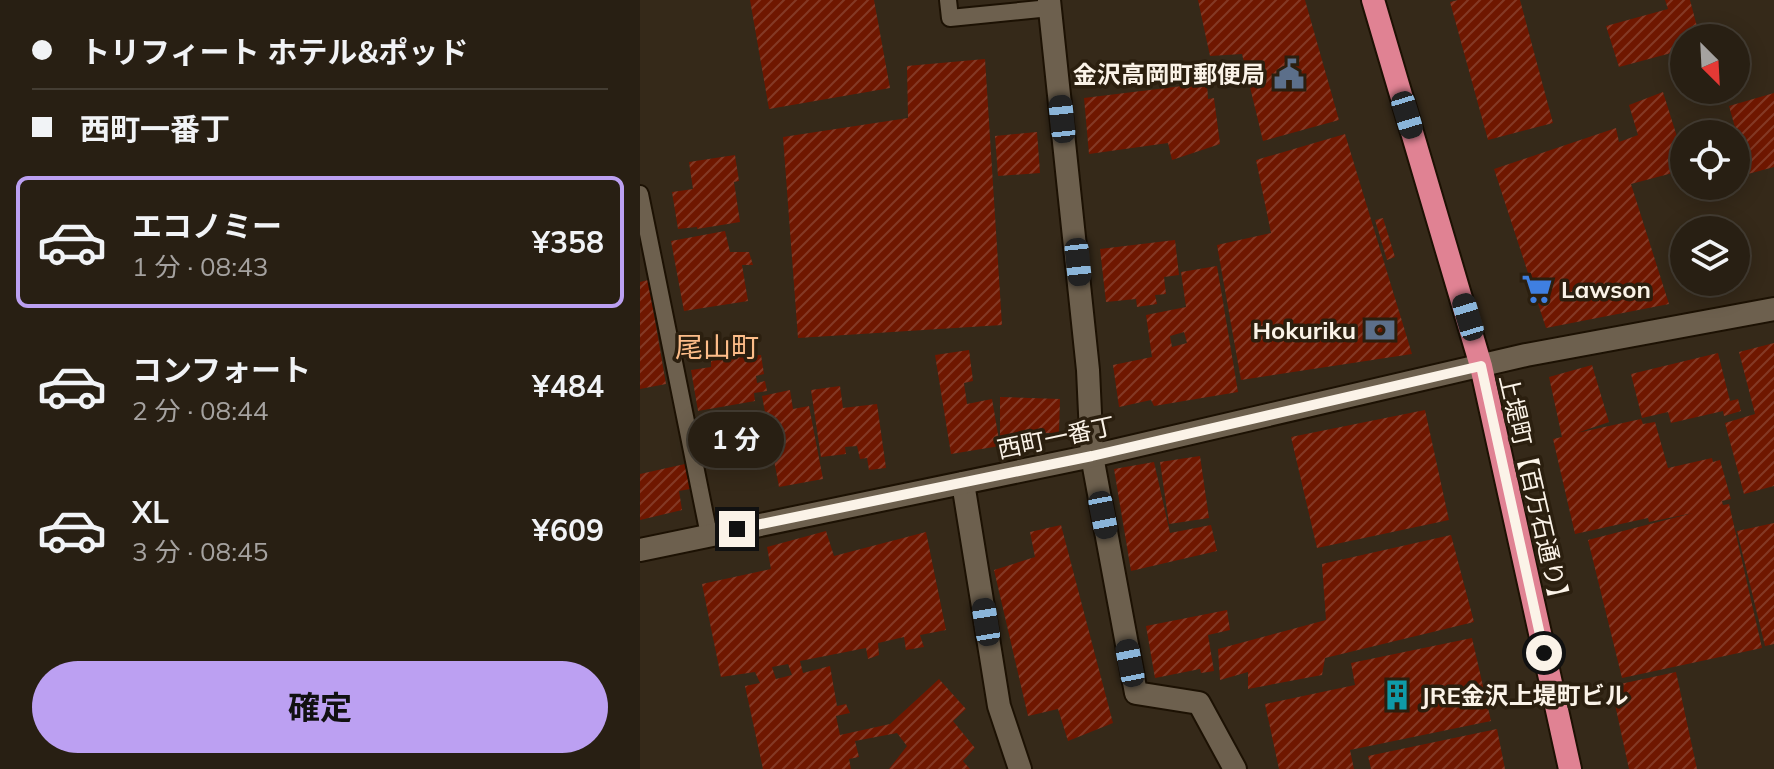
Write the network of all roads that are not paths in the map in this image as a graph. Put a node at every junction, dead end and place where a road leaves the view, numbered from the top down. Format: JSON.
{"nodes":[{"id":1,"x":948,"y":0,"type":"edge"},
{"id":2,"x":1373,"y":0,"type":"edge"},
{"id":3,"x":1049,"y":4,"type":"edge"},
{"id":4,"x":640,"y":194,"type":"edge"},
{"id":5,"x":1774,"y":309,"type":"edge"},
{"id":6,"x":1481,"y":366,"type":"junction"},
{"id":7,"x":1092,"y":456,"type":"junction"},
{"id":8,"x":963,"y":483,"type":"junction"},
{"id":9,"x":709,"y":535,"type":"junction"},
{"id":10,"x":640,"y":550,"type":"edge"},
{"id":11,"x":1020,"y":769,"type":"edge"},
{"id":12,"x":1235,"y":769,"type":"edge"},
{"id":13,"x":1570,"y":769,"type":"edge"}],
"edges":[{"from":1,"to":3,"type":"lane"},
{"from":2,"to":6,"type":"highway","name":"上堤町【百万石通り】"},
{"from":3,"to":7,"type":"street"},
{"from":4,"to":9,"type":"lane"},
{"from":5,"to":6,"type":"street","name":"西町一番丁"},
{"from":6,"to":7,"type":"street","name":"西町一番丁"},
{"from":6,"to":13,"type":"highway","name":"上堤町【百万石通り】"},
{"from":7,"to":8,"type":"street","name":"西町一番丁"},
{"from":7,"to":12,"type":"street"},
{"from":8,"to":9,"type":"street","name":"西町一番丁"},
{"from":8,"to":11,"type":"street"},
{"from":9,"to":10,"type":"street","name":"西町一番丁"}]}
